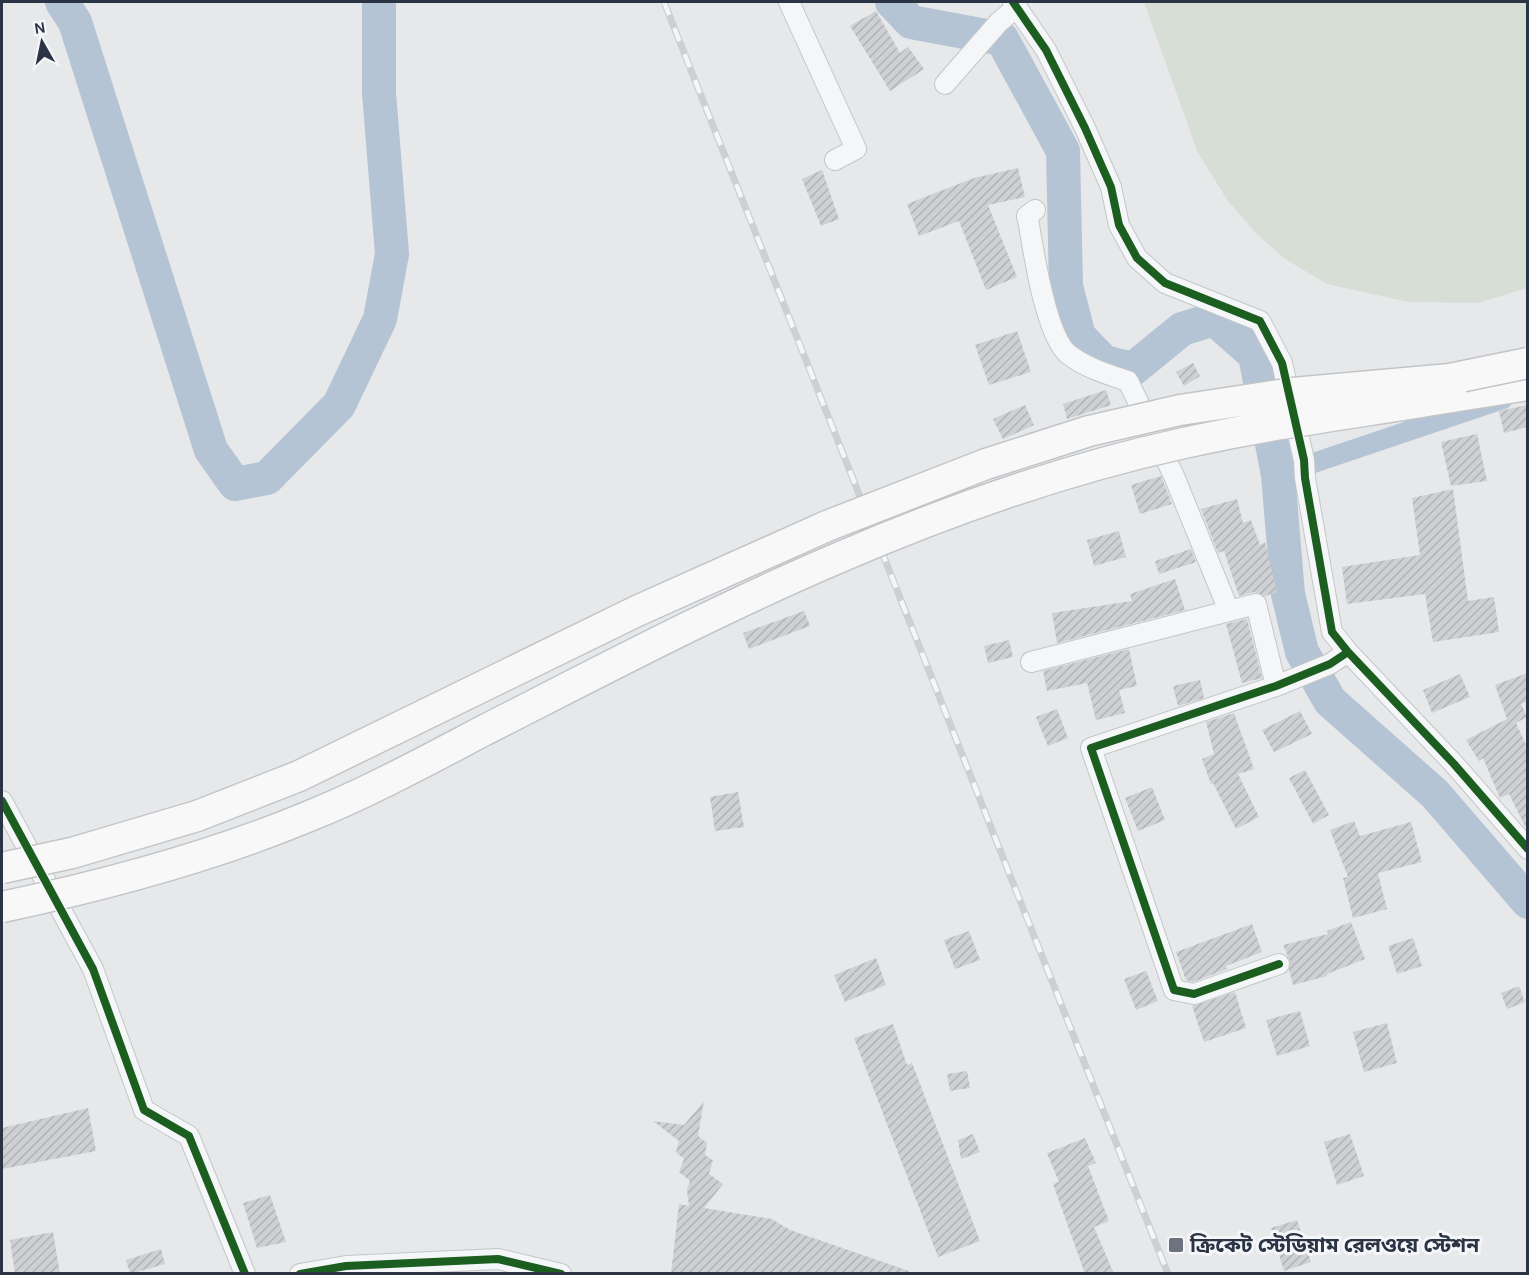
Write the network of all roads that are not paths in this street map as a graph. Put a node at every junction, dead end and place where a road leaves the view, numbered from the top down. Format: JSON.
{"nodes":[{"id":1,"x":789,"y":2,"type":"edge"},
{"id":2,"x":1015,"y":4,"type":"edge"},
{"id":3,"x":945,"y":84,"type":"dead end"},
{"id":4,"x":835,"y":160,"type":"dead end"},
{"id":5,"x":1035,"y":210,"type":"dead end"},
{"id":6,"x":1527,"y":363,"type":"edge"},
{"id":7,"x":1527,"y":385,"type":"edge"},
{"id":8,"x":1229,"y":611,"type":"junction"},
{"id":9,"x":1348,"y":652,"type":"junction"},
{"id":10,"x":1031,"y":662,"type":"dead end"},
{"id":11,"x":1285,"y":682,"type":"junction"},
{"id":12,"x":2,"y":801,"type":"edge"},
{"id":13,"x":1527,"y":849,"type":"edge"},
{"id":14,"x":2,"y":868,"type":"edge"},
{"id":15,"x":2,"y":907,"type":"edge"},
{"id":16,"x":1279,"y":964,"type":"dead end"},
{"id":17,"x":245,"y":1274,"type":"edge"},
{"id":18,"x":300,"y":1274,"type":"edge"},
{"id":19,"x":561,"y":1274,"type":"edge"}],
"edges":[{"from":1,"to":4,"type":"street"},
{"from":2,"to":3,"type":"street"},
{"from":2,"to":9,"type":"street"},
{"from":5,"to":8,"type":"street"},
{"from":6,"to":14,"type":"main road","bridge":true},
{"from":7,"to":15,"type":"main road","bridge":true},
{"from":8,"to":10,"type":"street"},
{"from":8,"to":11,"type":"street"},
{"from":9,"to":11,"type":"street"},
{"from":9,"to":13,"type":"street"},
{"from":11,"to":16,"type":"street"},
{"from":12,"to":17,"type":"street"},
{"from":18,"to":19,"type":"street"}]}
